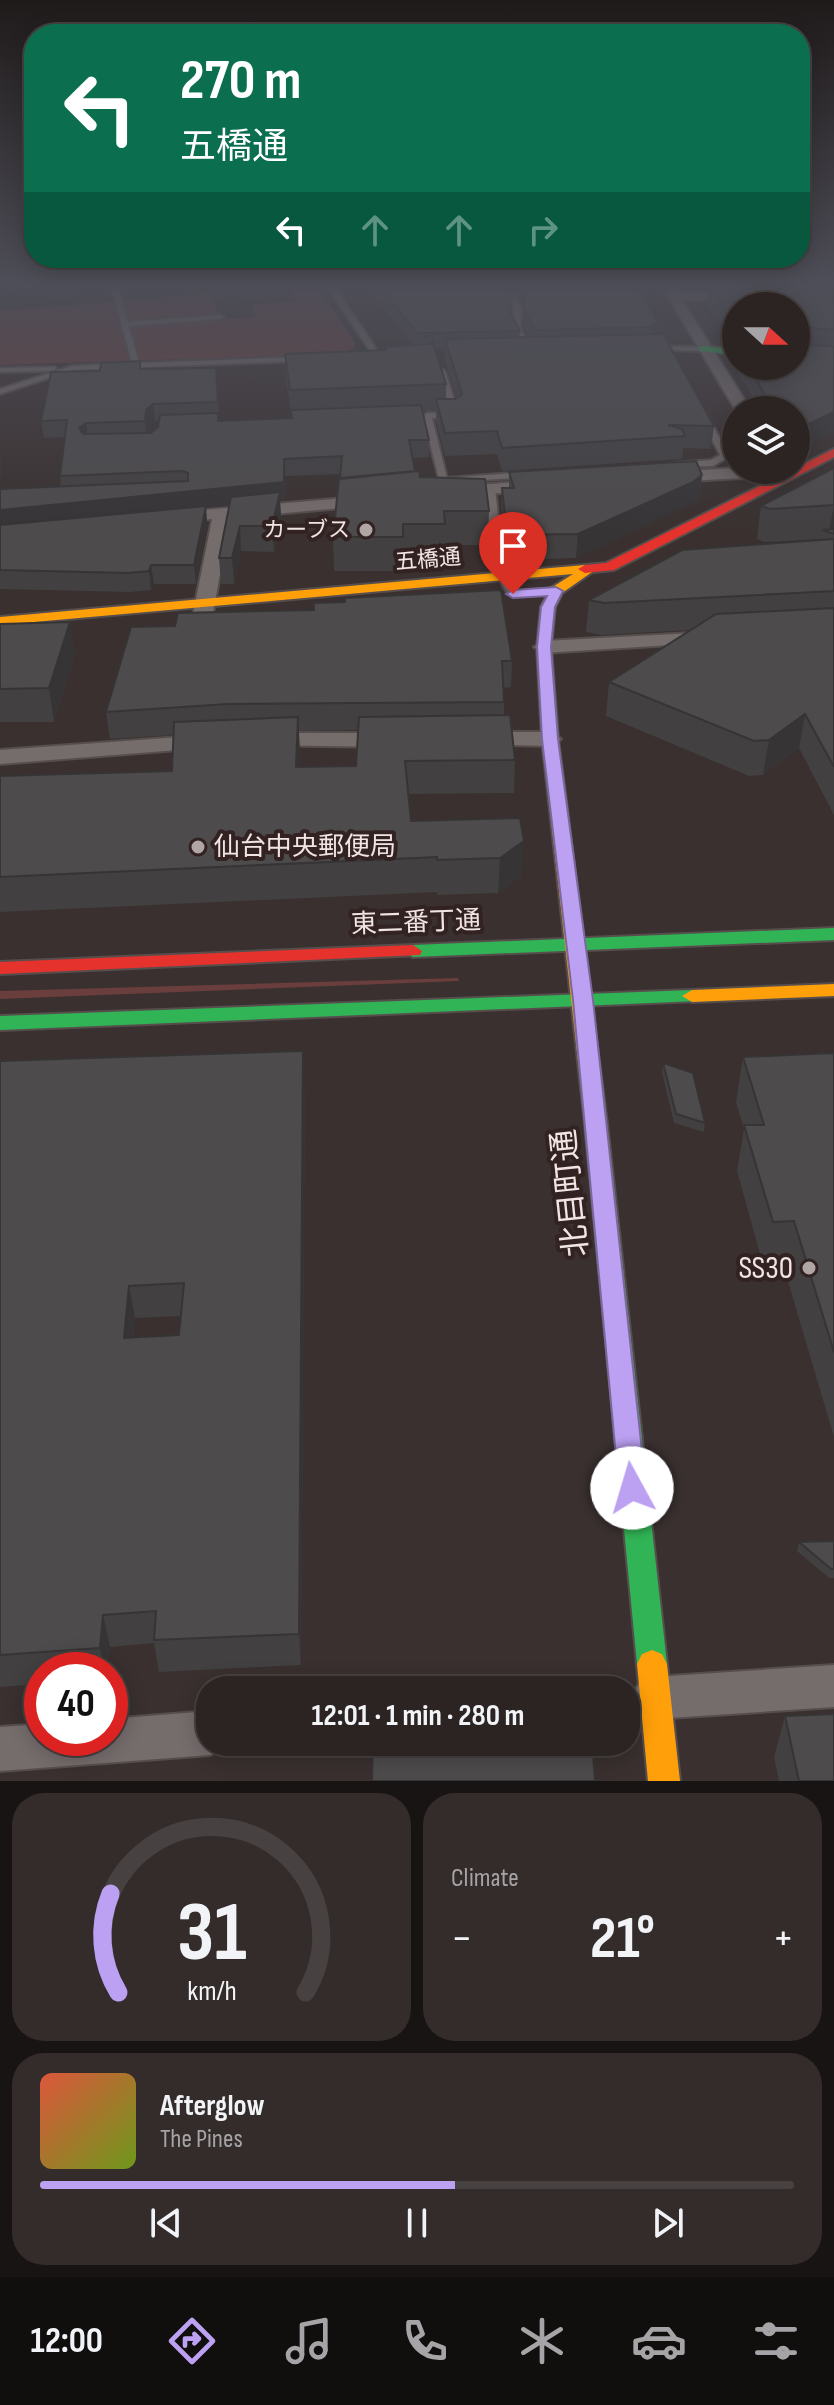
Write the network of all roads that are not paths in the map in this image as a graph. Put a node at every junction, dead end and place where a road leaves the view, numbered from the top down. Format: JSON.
{"nodes":[{"id":1,"x":112,"y":366,"type":"edge"},
{"id":2,"x":440,"y":366,"type":"edge"},
{"id":3,"x":714,"y":366,"type":"edge"},
{"id":4,"x":72,"y":368,"type":"junction"},
{"id":5,"x":0,"y":370,"type":"edge"},
{"id":6,"x":0,"y":385,"type":"edge"},
{"id":7,"x":14,"y":385,"type":"junction"},
{"id":8,"x":0,"y":392,"type":"edge"},
{"id":9,"x":734,"y":396,"type":"edge"},
{"id":10,"x":696,"y":402,"type":"edge"},
{"id":11,"x":427,"y":416,"type":"junction"},
{"id":12,"x":412,"y":417,"type":"edge"},
{"id":13,"x":834,"y":452,"type":"edge"},
{"id":14,"x":810,"y":462,"type":"edge"},
{"id":15,"x":659,"y":472,"type":"joint"},
{"id":16,"x":722,"y":473,"type":"edge"},
{"id":17,"x":834,"y":474,"type":"edge"},
{"id":18,"x":559,"y":479,"type":"joint"},
{"id":19,"x":764,"y":484,"type":"edge"},
{"id":20,"x":490,"y":489,"type":"junction"},
{"id":21,"x":430,"y":493,"type":"edge"},
{"id":22,"x":390,"y":498,"type":"edge"},
{"id":23,"x":222,"y":512,"type":"junction"},
{"id":24,"x":159,"y":519,"type":"edge"},
{"id":25,"x":588,"y":570,"type":"junction"},
{"id":26,"x":509,"y":586,"type":"junction"},
{"id":27,"x":556,"y":591,"type":"junction"},
{"id":28,"x":203,"y":611,"type":"junction"},
{"id":29,"x":0,"y":621,"type":"edge"},
{"id":30,"x":0,"y":636,"type":"edge"},
{"id":31,"x":726,"y":637,"type":"edge"},
{"id":32,"x":544,"y":647,"type":"junction"},
{"id":33,"x":462,"y":739,"type":"edge"},
{"id":34,"x":550,"y":739,"type":"junction"},
{"id":35,"x":415,"y":740,"type":"edge"},
{"id":36,"x":0,"y":757,"type":"edge"},
{"id":37,"x":834,"y":934,"type":"edge"},
{"id":38,"x":576,"y":944,"type":"junction"},
{"id":39,"x":0,"y":968,"type":"edge"},
{"id":40,"x":834,"y":990,"type":"edge"},
{"id":41,"x":583,"y":1000,"type":"junction"},
{"id":42,"x":0,"y":1023,"type":"edge"},
{"id":43,"x":638,"y":1676,"type":"edge"},
{"id":44,"x":834,"y":1686,"type":"edge"},
{"id":45,"x":640,"y":1699,"type":"edge"},
{"id":46,"x":196,"y":1734,"type":"edge"},
{"id":47,"x":0,"y":1749,"type":"edge"},
{"id":48,"x":664,"y":1781,"type":"edge"}],
"edges":[{"from":1,"to":4,"type":"lane"},
{"from":2,"to":11,"type":"lane"},
{"from":3,"to":9,"type":"street"},
{"from":4,"to":5,"type":"lane"},
{"from":4,"to":7,"type":"lane"},
{"from":6,"to":7,"type":"lane"},
{"from":7,"to":8,"type":"lane"},
{"from":10,"to":15,"type":"lane"},
{"from":11,"to":12,"type":"lane"},
{"from":11,"to":18,"type":"lane"},
{"from":13,"to":14,"type":"main road","name":"五橋通"},
{"from":15,"to":16,"type":"street"},
{"from":17,"to":27,"type":"main road","name":"五橋通"},
{"from":18,"to":20,"type":"street"},
{"from":19,"to":25,"type":"main road","name":"五橋通"},
{"from":20,"to":21,"type":"street"},
{"from":20,"to":26,"type":"lane"},
{"from":22,"to":23,"type":"street"},
{"from":23,"to":24,"type":"street"},
{"from":23,"to":28,"type":"street"},
{"from":25,"to":26,"type":"main road","name":"五橋通"},
{"from":25,"to":27,"type":"main road"},
{"from":26,"to":27,"type":"main road","name":"五橋通"},
{"from":26,"to":28,"type":"main road","name":"五橋通"},
{"from":27,"to":32,"type":"main road","name":"北目町通"},
{"from":28,"to":29,"type":"main road","name":"五橋通"},
{"from":28,"to":30,"type":"main road","name":"五橋通"},
{"from":31,"to":32,"type":"street"},
{"from":32,"to":34,"type":"main road","name":"北目町通"},
{"from":33,"to":34,"type":"street"},
{"from":34,"to":38,"type":"main road","name":"北目町通"},
{"from":35,"to":36,"type":"street"},
{"from":37,"to":38,"type":"main road","name":"東二番丁通"},
{"from":38,"to":39,"type":"main road","name":"東二番丁通"},
{"from":38,"to":41,"type":"main road","name":"北目町通"},
{"from":40,"to":41,"type":"main road"},
{"from":41,"to":42,"type":"main road"},
{"from":41,"to":43,"type":"main road","name":"北目町通"},
{"from":44,"to":45,"type":"street"},
{"from":45,"to":48,"type":"main road","name":"北目町通"},
{"from":46,"to":47,"type":"street"}]}
